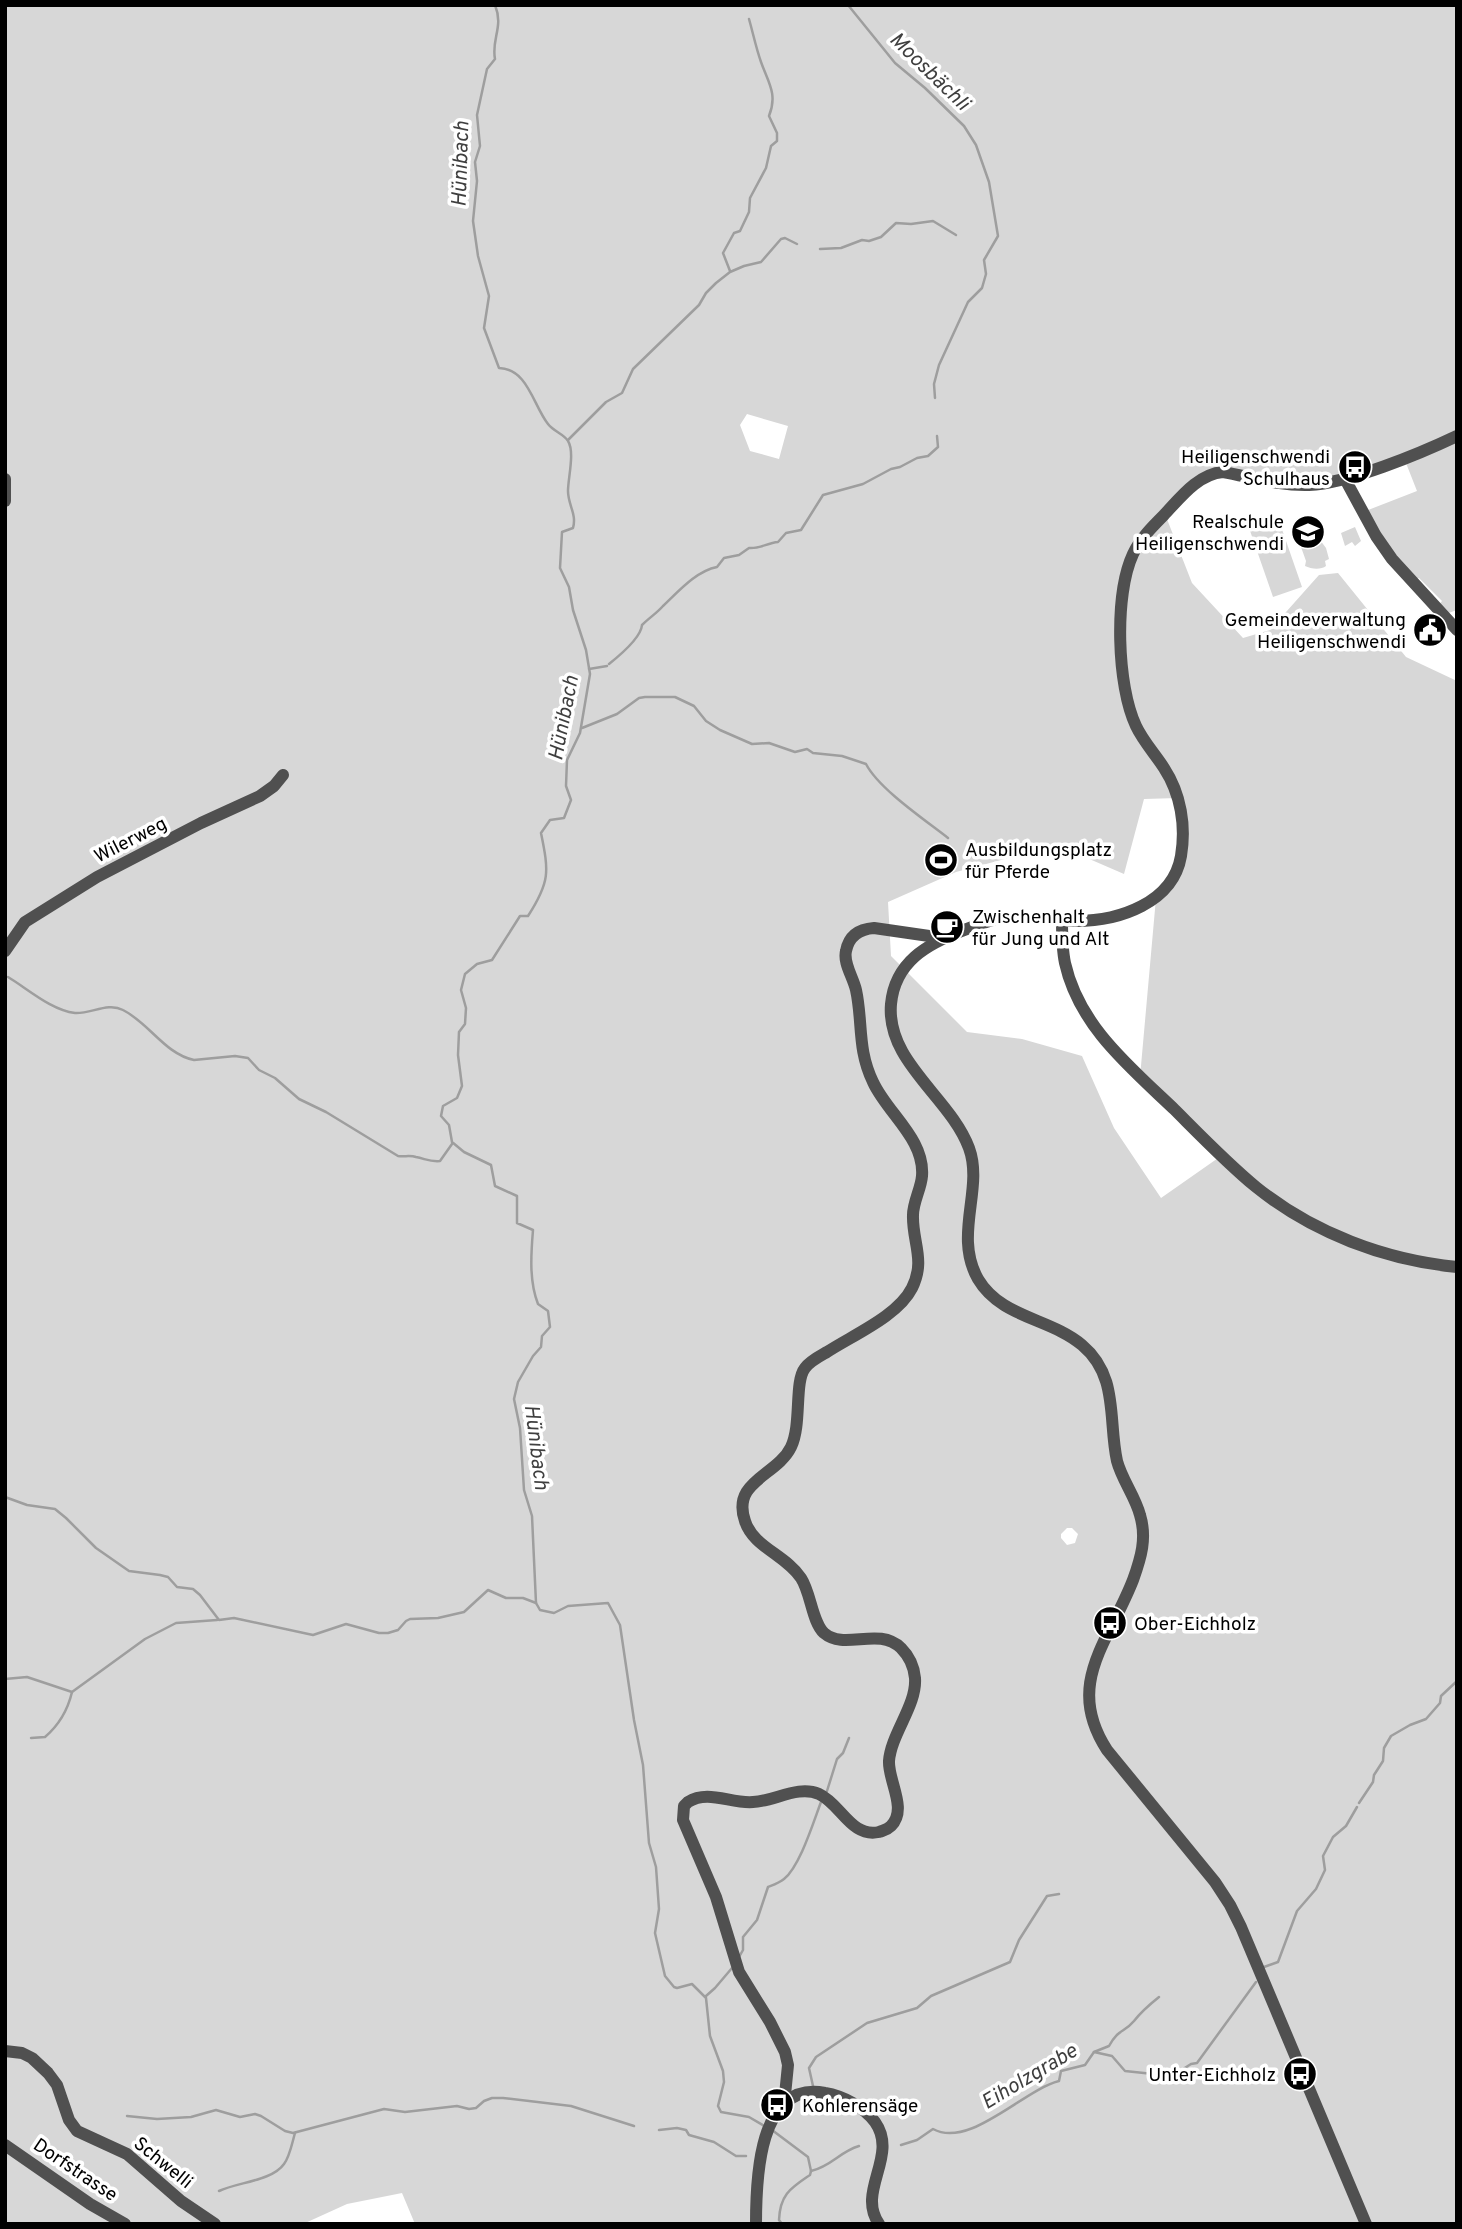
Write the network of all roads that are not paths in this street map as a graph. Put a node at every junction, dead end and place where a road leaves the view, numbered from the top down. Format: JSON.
{"nodes":[{"id":1,"x":1457,"y":436,"type":"edge"},
{"id":2,"x":5,"y":479,"type":"edge"},
{"id":3,"x":1345,"y":479,"type":"junction"},
{"id":4,"x":5,"y":500,"type":"edge"},
{"id":5,"x":1457,"y":630,"type":"edge"},
{"id":6,"x":283,"y":775,"type":"dead end"},
{"id":7,"x":1062,"y":920,"type":"junction"},
{"id":8,"x":944,"y":938,"type":"junction"},
{"id":9,"x":5,"y":951,"type":"edge"},
{"id":10,"x":1457,"y":1267,"type":"edge"},
{"id":11,"x":5,"y":2051,"type":"edge"},
{"id":12,"x":786,"y":2102,"type":"junction"},
{"id":13,"x":5,"y":2145,"type":"edge"},
{"id":14,"x":125,"y":2224,"type":"edge"},
{"id":15,"x":215,"y":2224,"type":"edge"},
{"id":16,"x":756,"y":2224,"type":"edge"},
{"id":17,"x":879,"y":2224,"type":"edge"},
{"id":18,"x":1366,"y":2224,"type":"edge"}],
"edges":[{"from":1,"to":3,"type":"street"},
{"from":2,"to":4,"type":"street"},
{"from":3,"to":5,"type":"street"},
{"from":3,"to":7,"type":"street"},
{"from":6,"to":9,"type":"street","name":"Wilerweg"},
{"from":7,"to":8,"type":"street"},
{"from":7,"to":10,"type":"street"},
{"from":8,"to":12,"type":"street"},
{"from":8,"to":18,"type":"street"},
{"from":11,"to":15,"type":"street","name":"Schwelli"},
{"from":12,"to":16,"type":"street"},
{"from":12,"to":17,"type":"street"},
{"from":13,"to":14,"type":"street","name":"Dorfstrasse"}]}
